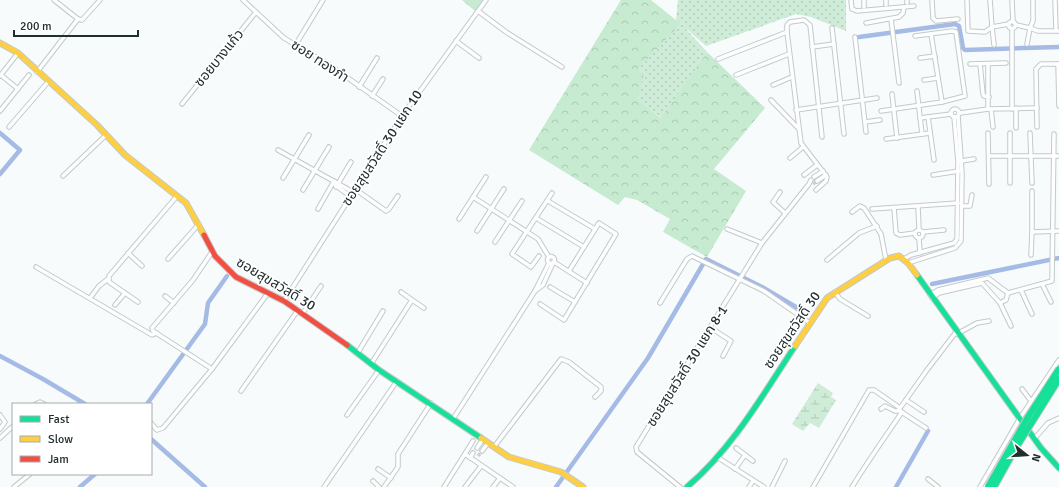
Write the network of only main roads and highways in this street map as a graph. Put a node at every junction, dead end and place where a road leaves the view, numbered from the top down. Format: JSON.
{"nodes":[{"id":1,"x":0,"y":43,"type":"edge"},
{"id":2,"x":1059,"y":369,"type":"edge"},
{"id":3,"x":1059,"y":380,"type":"edge"},
{"id":4,"x":1059,"y":468,"type":"edge"},
{"id":5,"x":583,"y":487,"type":"edge"},
{"id":6,"x":689,"y":487,"type":"edge"},
{"id":7,"x":988,"y":487,"type":"edge"},
{"id":8,"x":993,"y":487,"type":"edge"}],
"edges":[{"from":1,"to":5,"type":"main road","name":"ซอยสุขสวัสดิ์ 30"},
{"from":2,"to":7,"type":"main road","bridge":true},
{"from":3,"to":8,"type":"main road","bridge":true},
{"from":4,"to":6,"type":"main road","name":"ซอยสุขสวัสดิ์ 30"}]}
